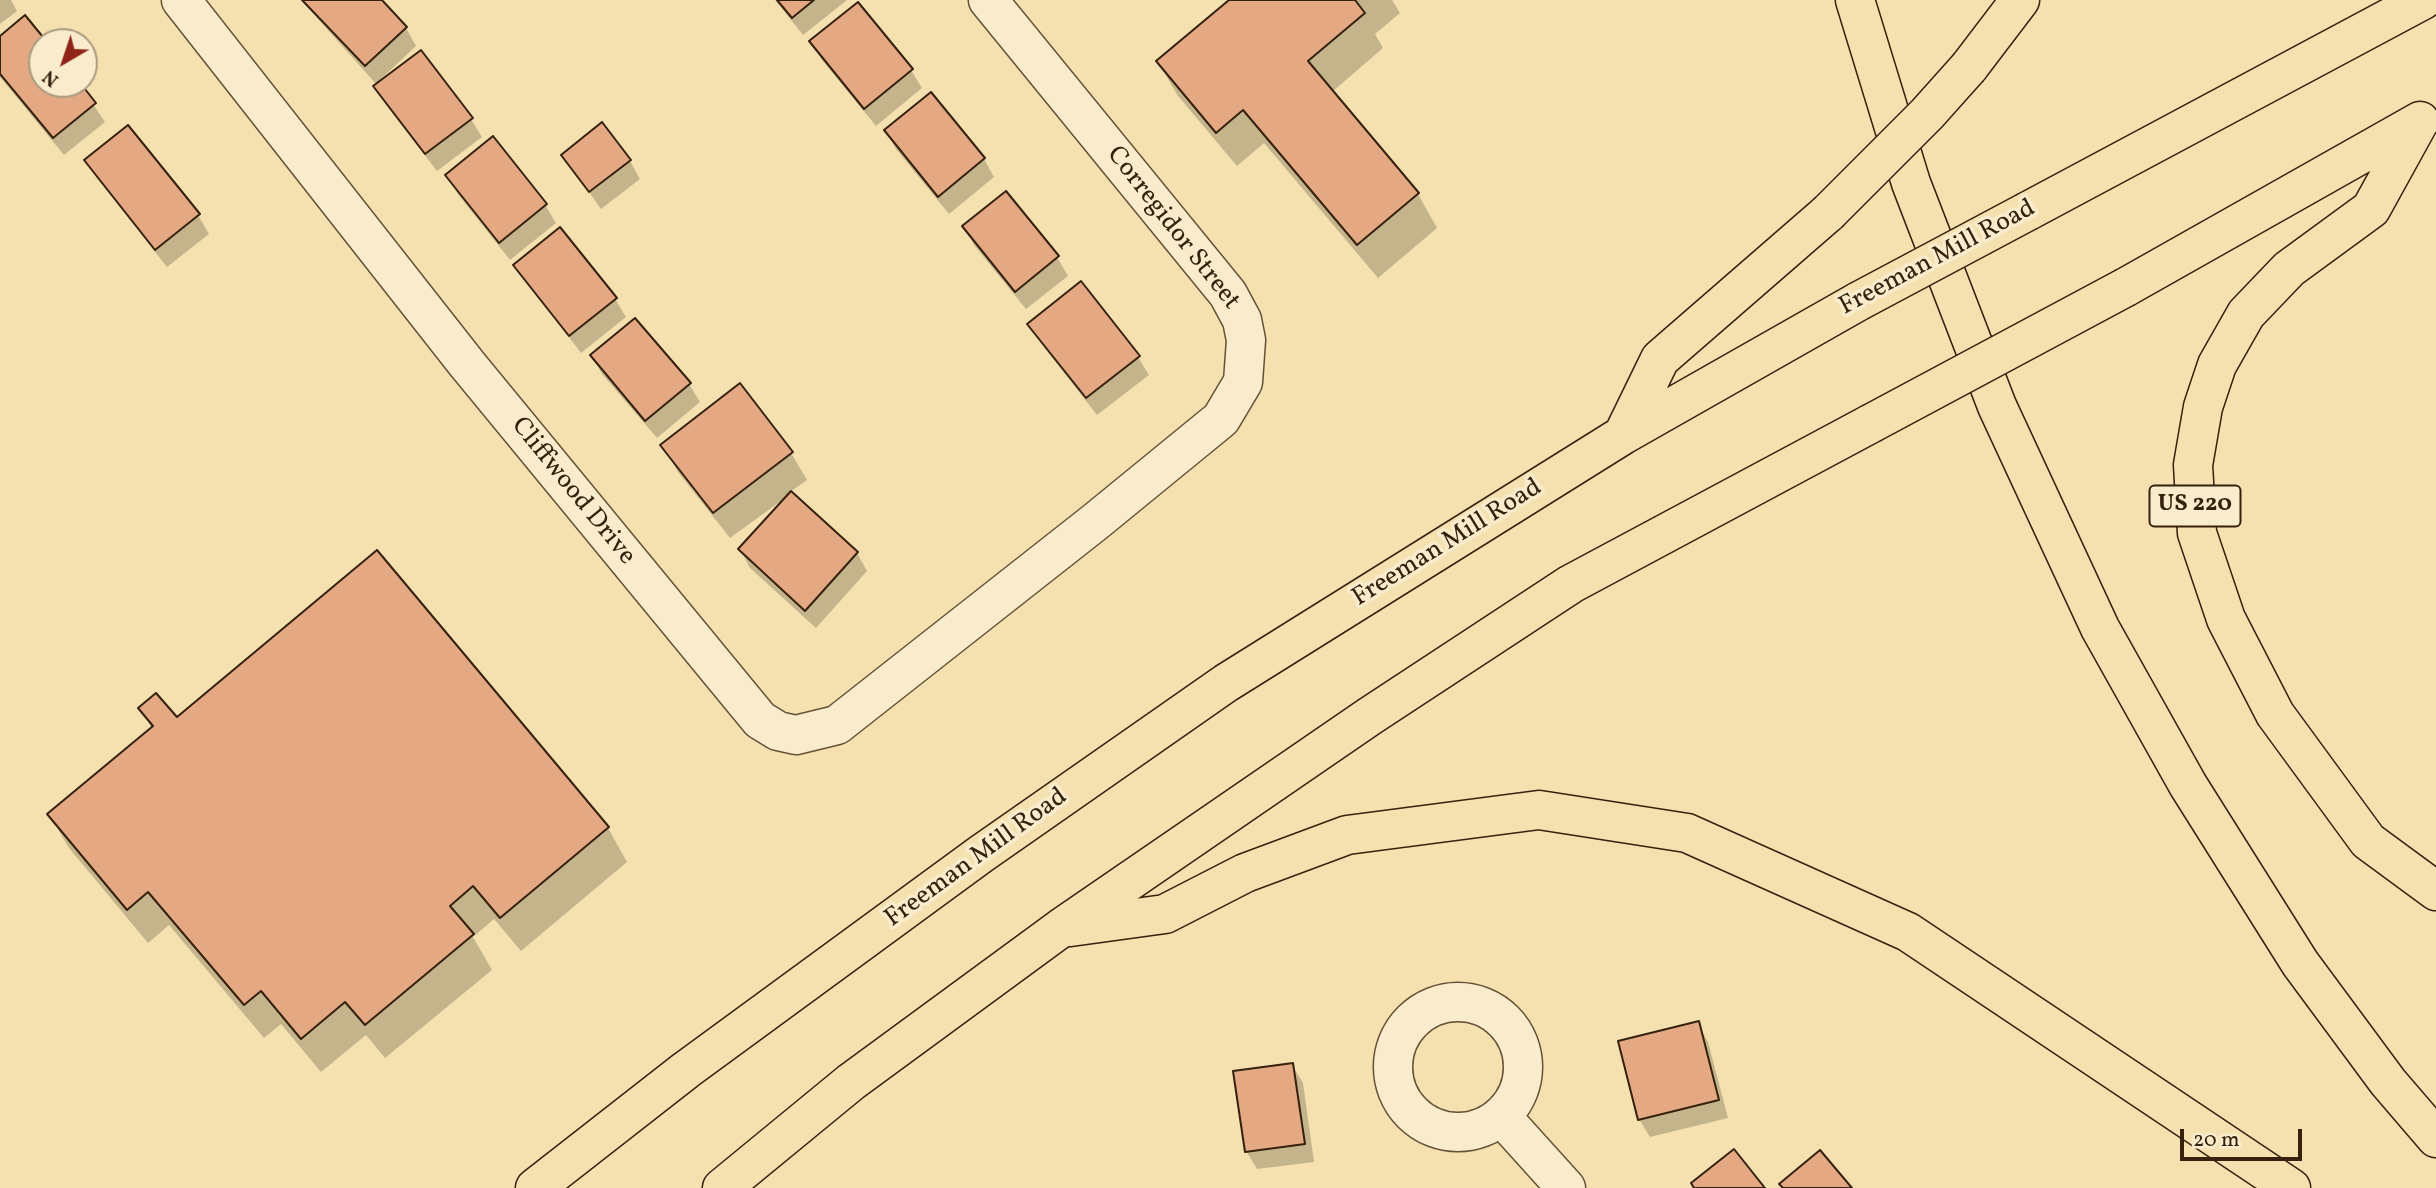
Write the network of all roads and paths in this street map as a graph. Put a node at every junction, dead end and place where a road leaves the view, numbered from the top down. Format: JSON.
{"nodes":[{"id":1,"x":181,"y":0,"type":"edge"},
{"id":2,"x":988,"y":0,"type":"edge"},
{"id":3,"x":1855,"y":0,"type":"edge"},
{"id":4,"x":2020,"y":0,"type":"edge"},
{"id":5,"x":2423,"y":0,"type":"edge"},
{"id":6,"x":2427,"y":117,"type":"edge"},
{"id":7,"x":1623,"y":435,"type":"junction"},
{"id":8,"x":1033,"y":570,"type":"joint"},
{"id":9,"x":2436,"y":891,"type":"edge"},
{"id":10,"x":1061,"y":928,"type":"junction"},
{"id":11,"x":1501,"y":1116,"type":"dead end"},
{"id":12,"x":2436,"y":1138,"type":"edge"},
{"id":13,"x":535,"y":1188,"type":"edge"},
{"id":14,"x":722,"y":1188,"type":"edge"},
{"id":15,"x":1566,"y":1188,"type":"edge"},
{"id":16,"x":2291,"y":1188,"type":"edge"}],
"edges":[{"from":1,"to":8,"type":"street","name":"Cliffwood Drive"},
{"from":2,"to":8,"type":"street","name":"Corregidor Street"},
{"from":3,"to":12,"type":"highway"},
{"from":4,"to":7,"type":"highway","bridge":true},
{"from":5,"to":7,"type":"highway","name":"Freeman Mill Road","bridge":true},
{"from":6,"to":9,"type":"highway","number":"US 220"},
{"from":6,"to":10,"type":"highway","bridge":true},
{"from":7,"to":13,"type":"highway","name":"Freeman Mill Road"},
{"from":10,"to":14,"type":"highway"},
{"from":10,"to":16,"type":"highway"},
{"from":11,"to":15,"type":"street"}]}
